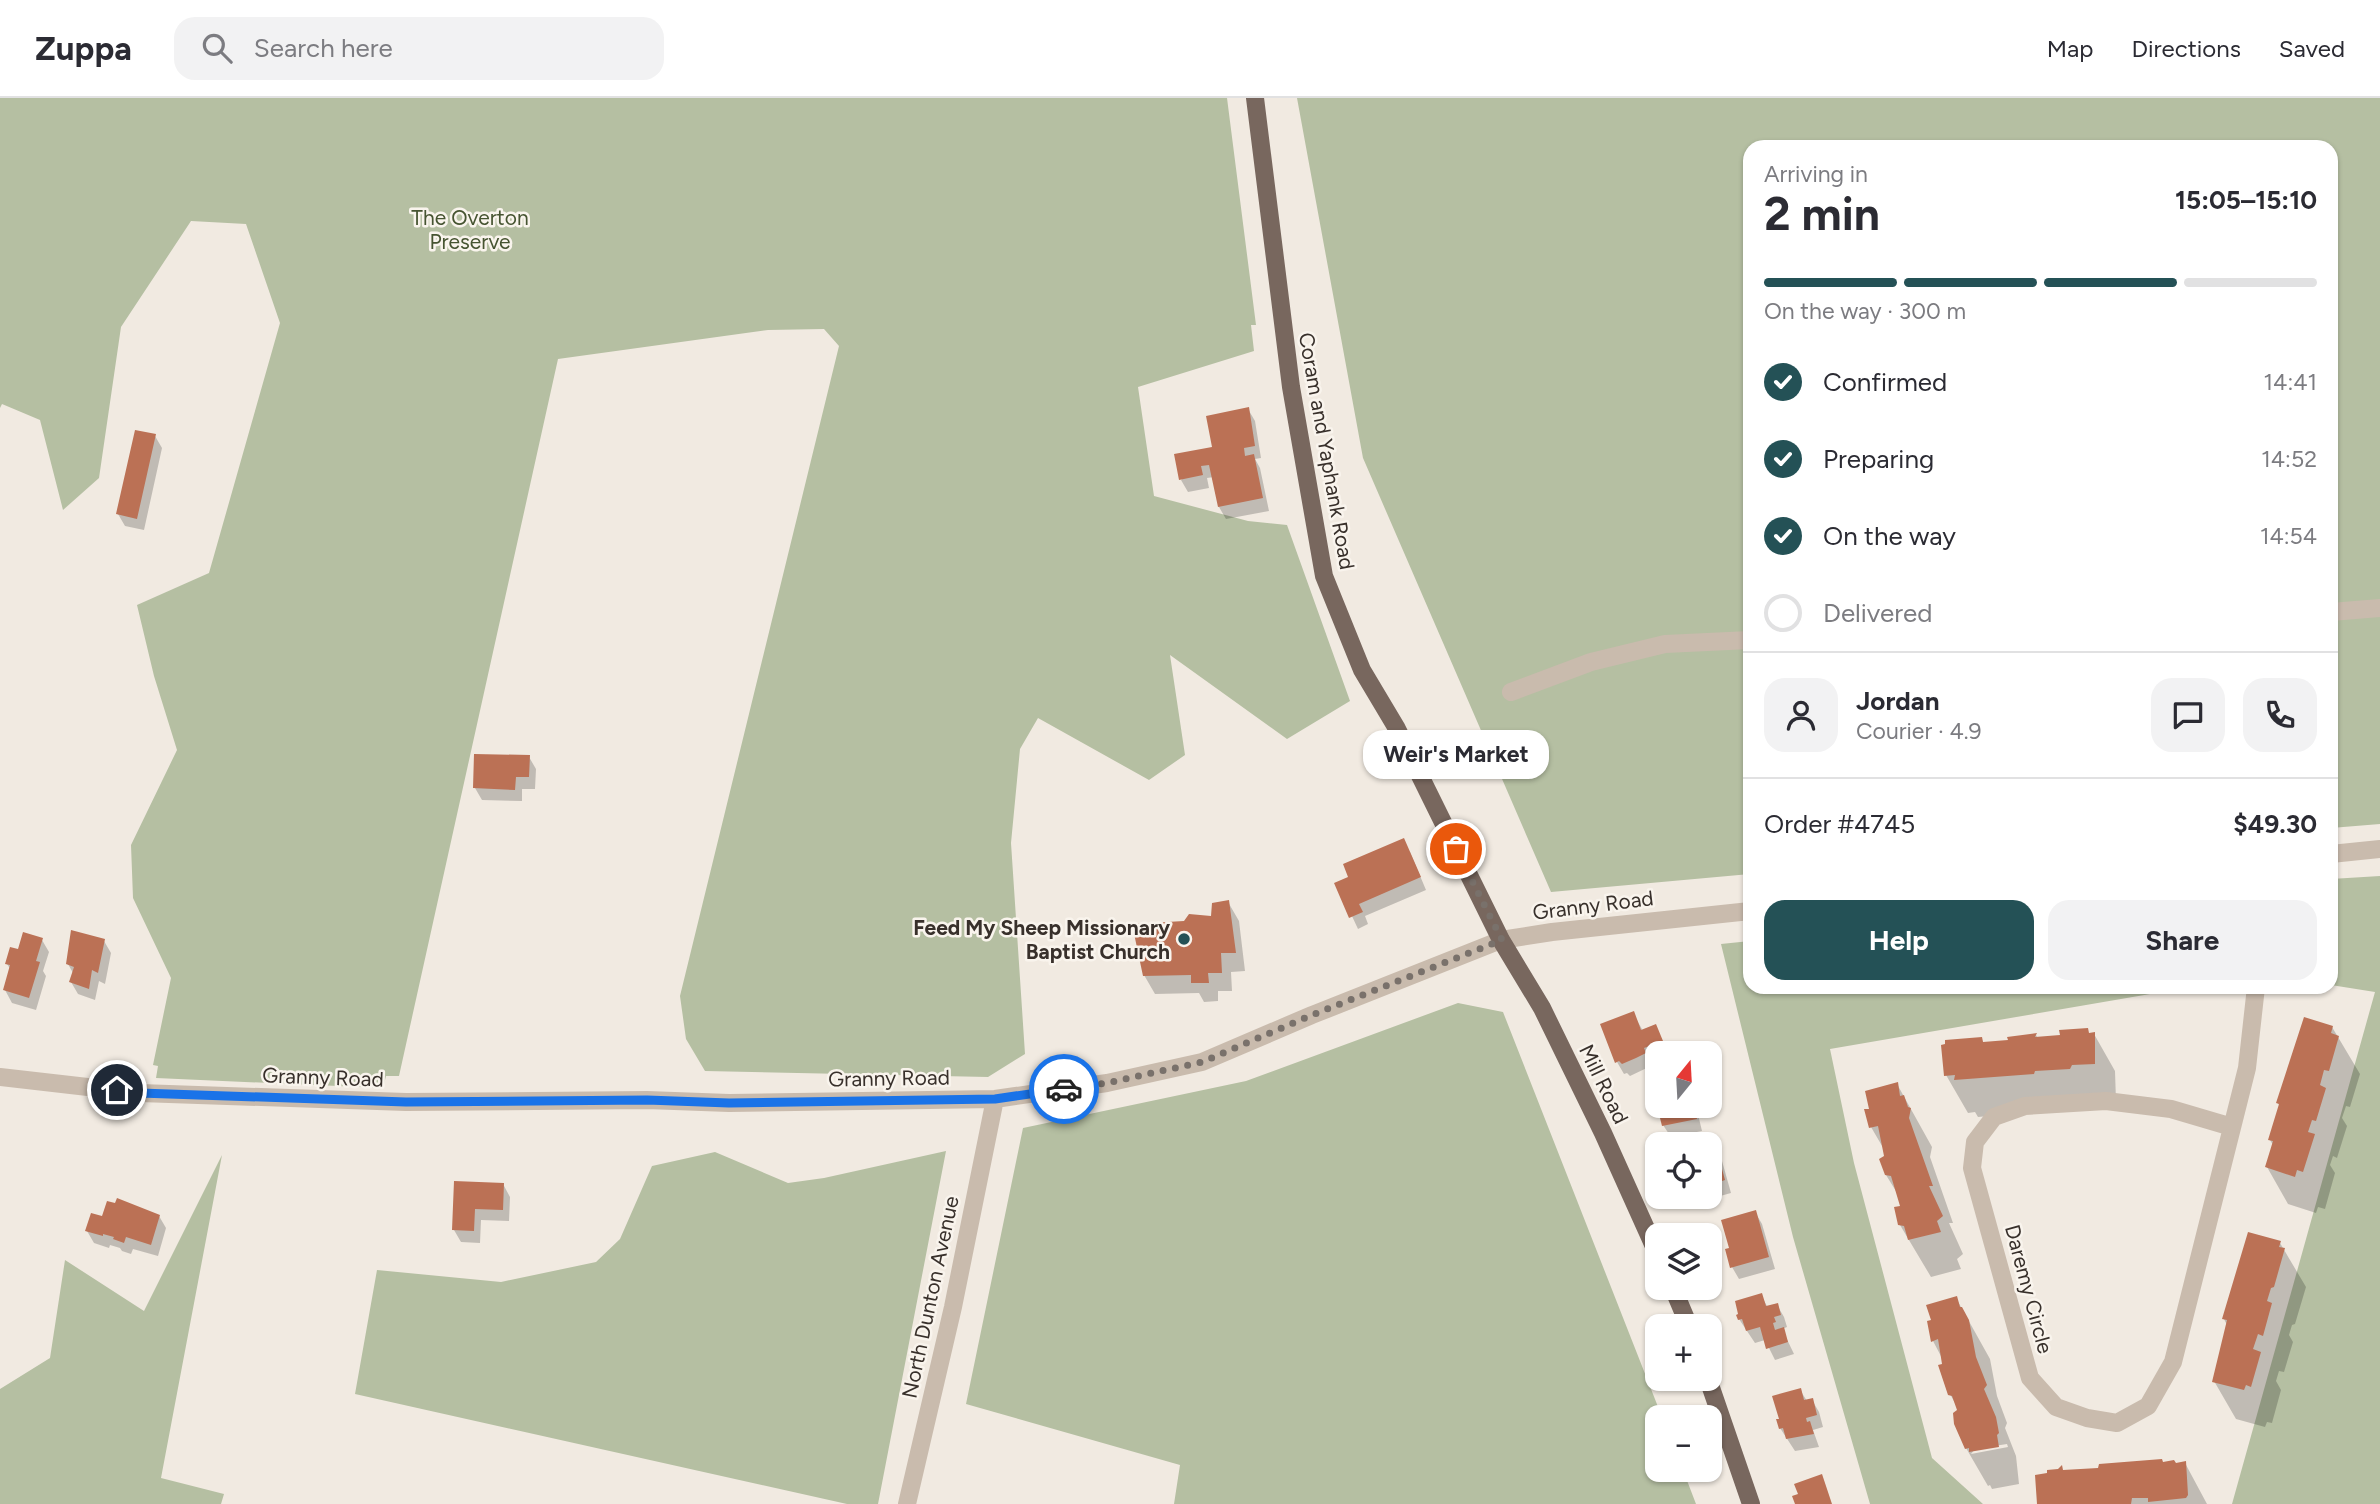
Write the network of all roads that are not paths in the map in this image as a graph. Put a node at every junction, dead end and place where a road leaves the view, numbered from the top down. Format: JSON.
{"nodes":[{"id":1,"x":1255,"y":98,"type":"edge"},
{"id":2,"x":2380,"y":608,"type":"edge"},
{"id":3,"x":2338,"y":611,"type":"edge"},
{"id":4,"x":1743,"y":640,"type":"edge"},
{"id":5,"x":1511,"y":692,"type":"dead end"},
{"id":6,"x":2380,"y":849,"type":"edge"},
{"id":7,"x":2338,"y":853,"type":"edge"},
{"id":8,"x":1743,"y":912,"type":"edge"},
{"id":9,"x":1502,"y":940,"type":"junction"},
{"id":10,"x":2255,"y":994,"type":"edge"},
{"id":11,"x":0,"y":1077,"type":"edge"},
{"id":12,"x":995,"y":1099,"type":"junction"},
{"id":13,"x":2232,"y":1126,"type":"junction"},
{"id":14,"x":1645,"y":1226,"type":"edge"},
{"id":15,"x":1712,"y":1391,"type":"edge"},
{"id":16,"x":907,"y":1504,"type":"edge"},
{"id":17,"x":1751,"y":1504,"type":"edge"}],
"edges":[{"from":1,"to":9,"type":"main road","name":"Coram and Yaphank Road"},
{"from":2,"to":3,"type":"street"},
{"from":4,"to":5,"type":"street"},
{"from":6,"to":7,"type":"street"},
{"from":8,"to":9,"type":"street","name":"Granny Road"},
{"from":9,"to":12,"type":"street","name":"Granny Road"},
{"from":9,"to":14,"type":"main road","name":"Mill Road"},
{"from":10,"to":13,"type":"street","name":"Daremy Circle"},
{"from":11,"to":12,"type":"street","name":"Granny Road"},
{"from":12,"to":16,"type":"street","name":"North Dunton Avenue"},
{"from":13,"to":13,"type":"street","name":"Daremy Circle"},
{"from":15,"to":17,"type":"main road"}]}
